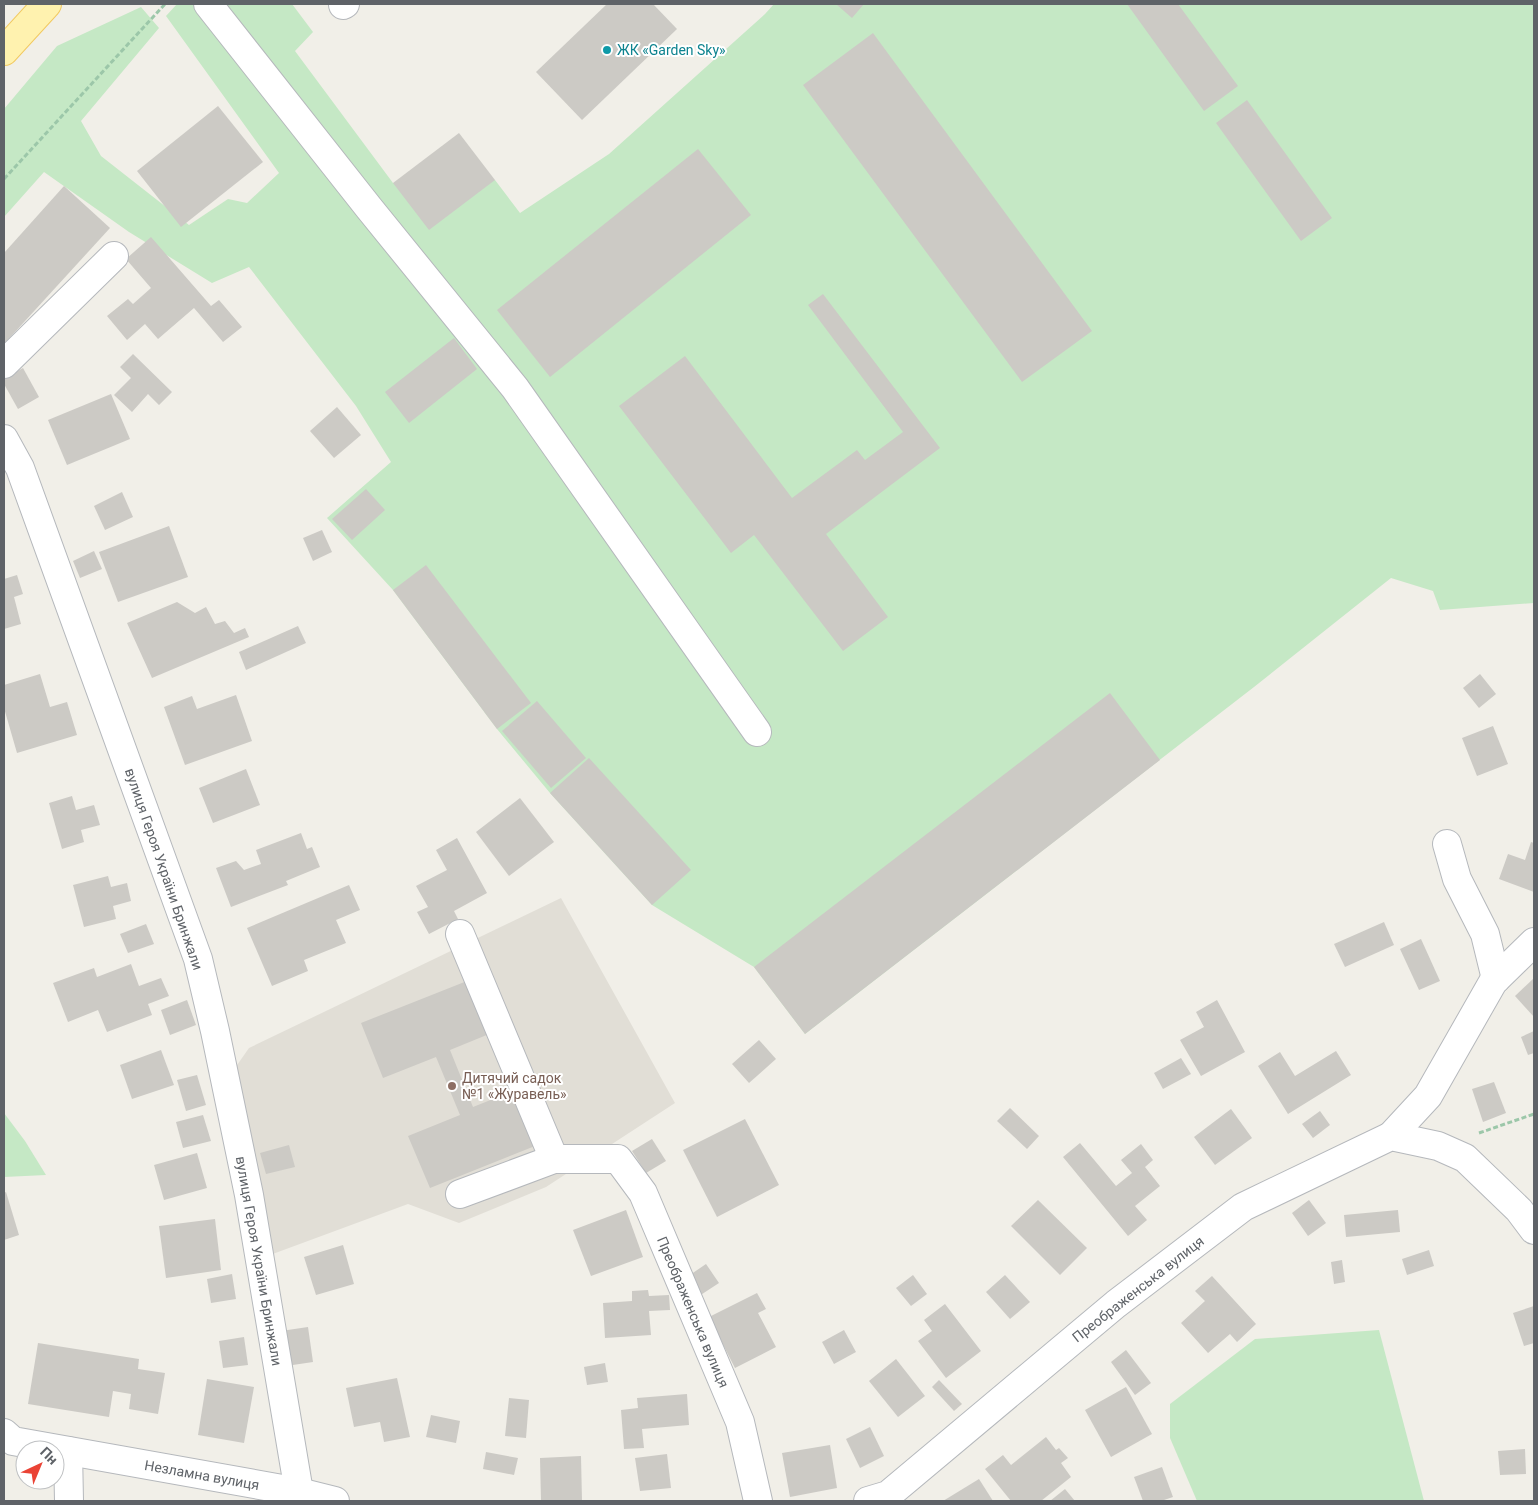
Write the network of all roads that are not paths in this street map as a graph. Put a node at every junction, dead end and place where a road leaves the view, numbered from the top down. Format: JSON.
{"nodes":[{"id":1,"x":47,"y":4,"type":"edge"},
{"id":2,"x":208,"y":4,"type":"edge"},
{"id":3,"x":4,"y":51,"type":"edge"},
{"id":4,"x":114,"y":256,"type":"dead end"},
{"id":5,"x":4,"y":364,"type":"edge"},
{"id":6,"x":4,"y":439,"type":"edge"},
{"id":7,"x":757,"y":732,"type":"dead end"},
{"id":8,"x":1447,"y":844,"type":"dead end"},
{"id":9,"x":460,"y":934,"type":"dead end"},
{"id":10,"x":1534,"y":942,"type":"edge"},
{"id":11,"x":1496,"y":979,"type":"junction"},
{"id":12,"x":1391,"y":1136,"type":"junction"},
{"id":13,"x":554,"y":1159,"type":"junction"},
{"id":14,"x":460,"y":1194,"type":"dead end"},
{"id":15,"x":1534,"y":1230,"type":"edge"},
{"id":16,"x":4,"y":1433,"type":"edge"},
{"id":17,"x":68,"y":1450,"type":"junction"},
{"id":18,"x":299,"y":1492,"type":"junction"},
{"id":19,"x":881,"y":1499,"type":"edge"},
{"id":20,"x":69,"y":1501,"type":"edge"},
{"id":21,"x":335,"y":1501,"type":"edge"},
{"id":22,"x":758,"y":1501,"type":"edge"}],
"edges":[{"from":1,"to":3,"type":"main road"},
{"from":2,"to":7,"type":"street"},
{"from":4,"to":5,"type":"street"},
{"from":6,"to":18,"type":"street","name":"вулиця Героя України Бринжали"},
{"from":8,"to":11,"type":"street"},
{"from":9,"to":13,"type":"street"},
{"from":10,"to":11,"type":"street"},
{"from":11,"to":12,"type":"street"},
{"from":12,"to":15,"type":"street"},
{"from":12,"to":19,"type":"street","name":"Преображенська вулиця"},
{"from":13,"to":14,"type":"street"},
{"from":13,"to":22,"type":"street","name":"Преображенська вулиця"},
{"from":16,"to":17,"type":"street","name":"Незламна вулиця"},
{"from":17,"to":18,"type":"street","name":"Незламна вулиця"},
{"from":17,"to":20,"type":"street"},
{"from":18,"to":21,"type":"street","name":"Незламна вулиця"}]}
